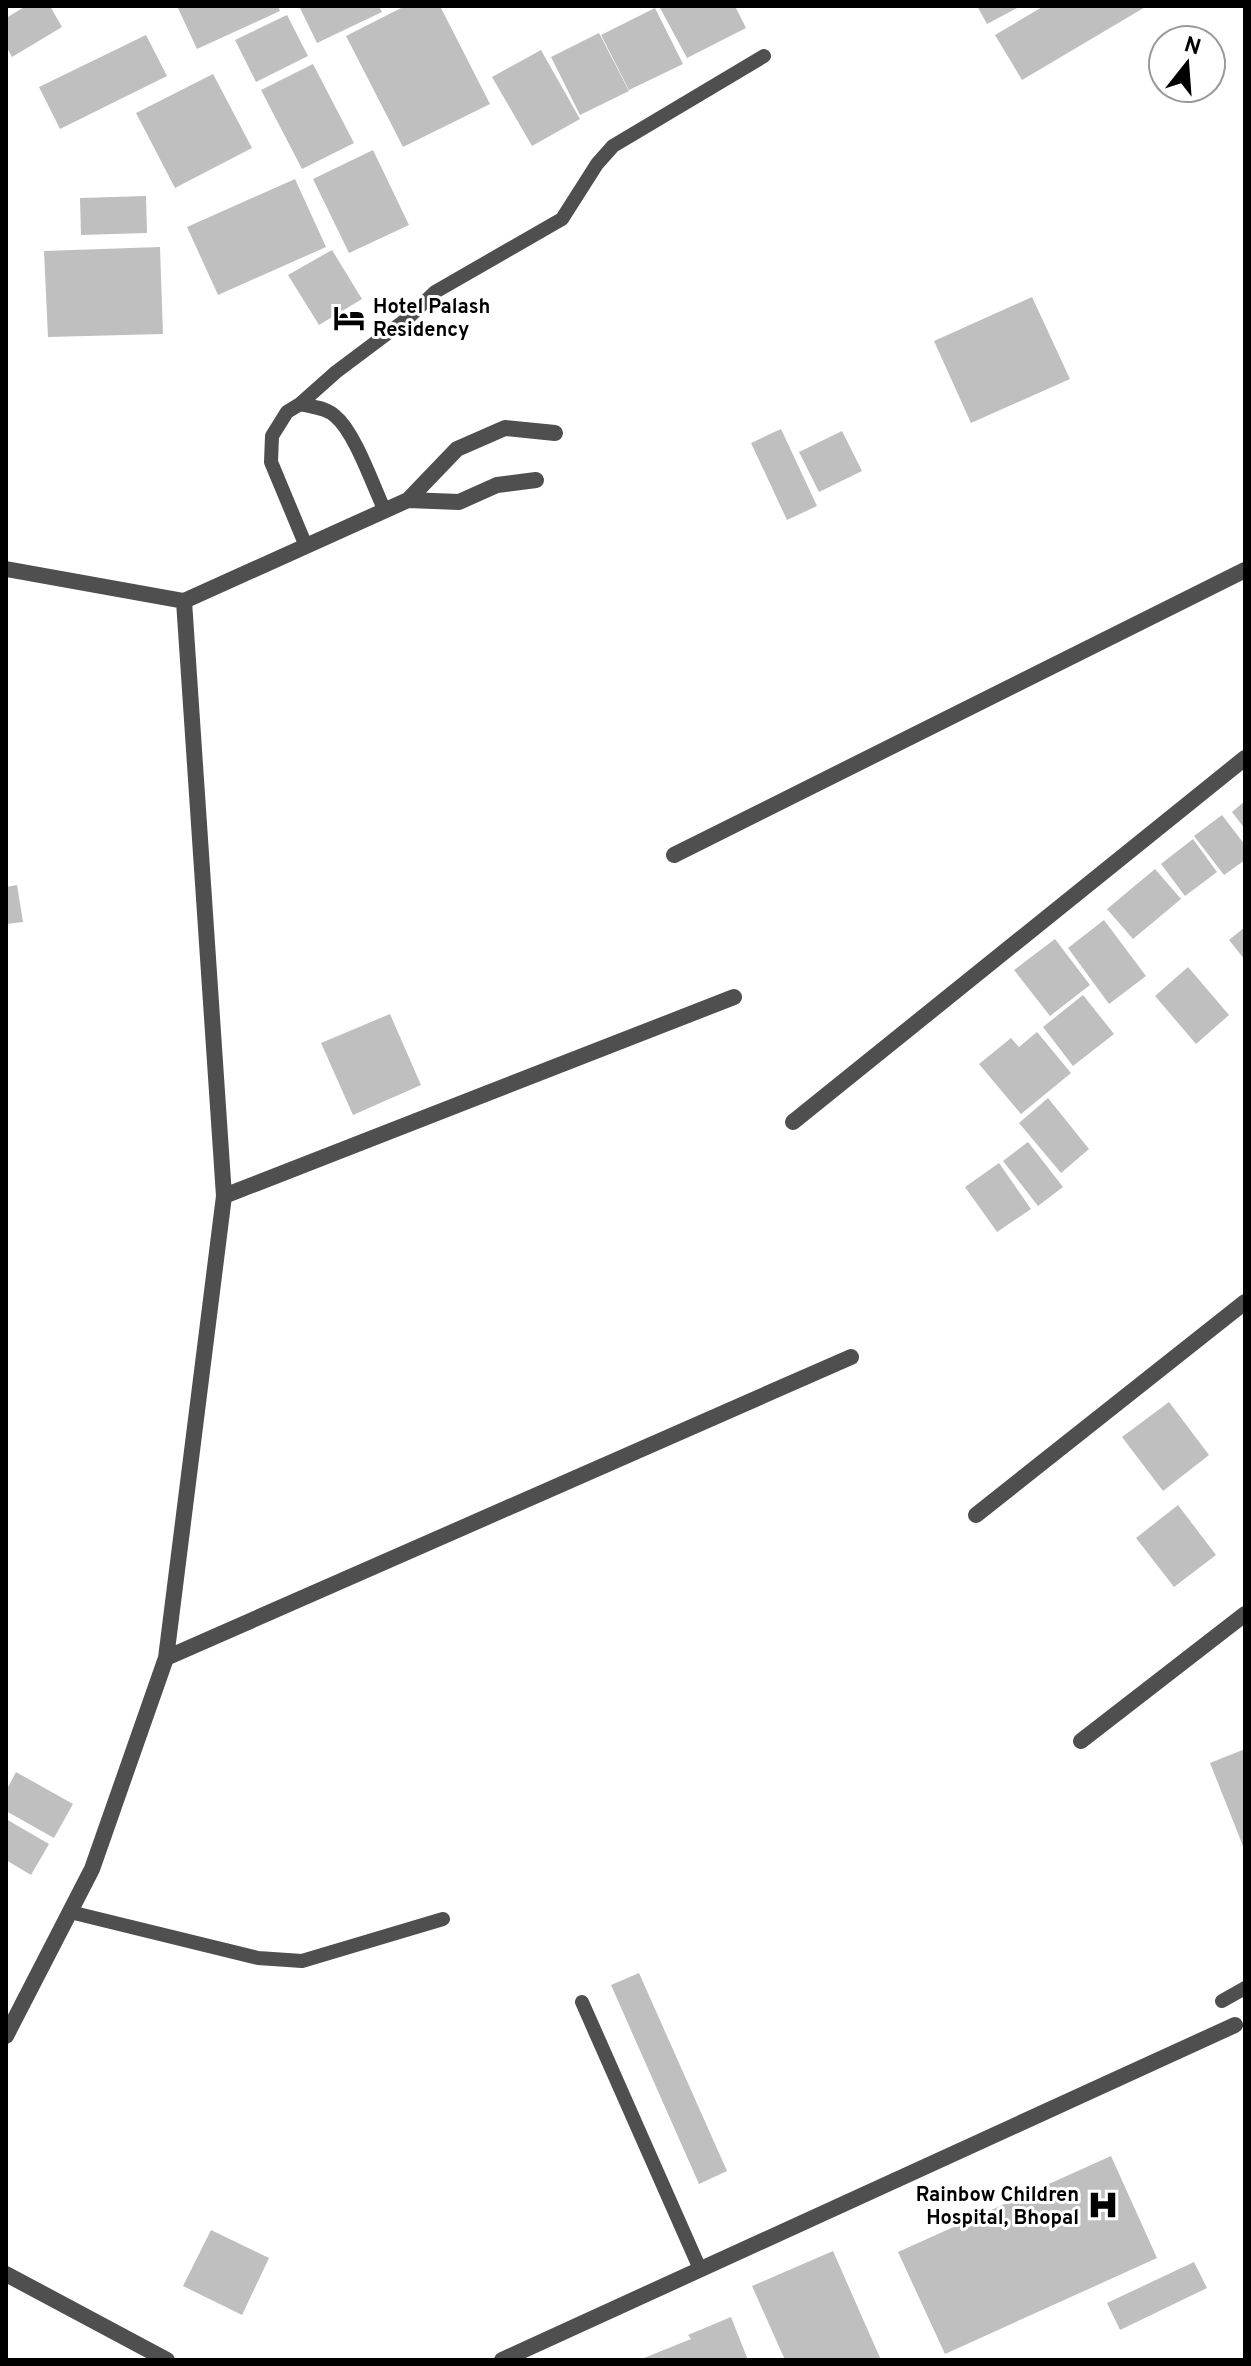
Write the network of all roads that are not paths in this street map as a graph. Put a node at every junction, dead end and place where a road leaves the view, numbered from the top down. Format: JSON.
{"nodes":[{"id":1,"x":764,"y":56,"type":"dead end"},
{"id":2,"x":300,"y":404,"type":"junction"},
{"id":3,"x":555,"y":433,"type":"dead end"},
{"id":4,"x":536,"y":480,"type":"dead end"},
{"id":5,"x":408,"y":500,"type":"junction"},
{"id":6,"x":385,"y":511,"type":"junction"},
{"id":7,"x":306,"y":546,"type":"junction"},
{"id":8,"x":6,"y":569,"type":"edge"},
{"id":9,"x":1245,"y":570,"type":"edge"},
{"id":10,"x":184,"y":601,"type":"junction"},
{"id":11,"x":1245,"y":758,"type":"edge"},
{"id":12,"x":674,"y":855,"type":"dead end"},
{"id":13,"x":734,"y":997,"type":"dead end"},
{"id":14,"x":793,"y":1122,"type":"dead end"},
{"id":15,"x":224,"y":1196,"type":"junction"},
{"id":16,"x":1245,"y":1302,"type":"edge"},
{"id":17,"x":851,"y":1357,"type":"dead end"},
{"id":18,"x":976,"y":1515,"type":"dead end"},
{"id":19,"x":1245,"y":1614,"type":"edge"},
{"id":20,"x":166,"y":1658,"type":"junction"},
{"id":21,"x":1081,"y":1741,"type":"dead end"},
{"id":22,"x":70,"y":1912,"type":"junction"},
{"id":23,"x":443,"y":1919,"type":"dead end"},
{"id":24,"x":1245,"y":1988,"type":"edge"},
{"id":25,"x":1222,"y":2001,"type":"dead end"},
{"id":26,"x":582,"y":2002,"type":"dead end"},
{"id":27,"x":1235,"y":2025,"type":"dead end"},
{"id":28,"x":6,"y":2036,"type":"edge"},
{"id":29,"x":700,"y":2269,"type":"junction"},
{"id":30,"x":6,"y":2274,"type":"edge"},
{"id":31,"x":167,"y":2360,"type":"edge"},
{"id":32,"x":502,"y":2360,"type":"edge"}],
"edges":[{"from":1,"to":2,"type":"lane"},
{"from":2,"to":6,"type":"lane"},
{"from":2,"to":7,"type":"lane"},
{"from":3,"to":5,"type":"street"},
{"from":4,"to":5,"type":"street"},
{"from":5,"to":6,"type":"street"},
{"from":6,"to":7,"type":"street"},
{"from":7,"to":10,"type":"street"},
{"from":8,"to":10,"type":"street"},
{"from":9,"to":12,"type":"street"},
{"from":10,"to":15,"type":"street"},
{"from":11,"to":14,"type":"street"},
{"from":13,"to":15,"type":"street"},
{"from":15,"to":20,"type":"street"},
{"from":16,"to":18,"type":"street"},
{"from":17,"to":20,"type":"street"},
{"from":19,"to":21,"type":"street"},
{"from":20,"to":22,"type":"street"},
{"from":22,"to":23,"type":"lane"},
{"from":22,"to":28,"type":"street"},
{"from":24,"to":25,"type":"lane"},
{"from":26,"to":29,"type":"lane"},
{"from":27,"to":29,"type":"street"},
{"from":29,"to":32,"type":"street"},
{"from":30,"to":31,"type":"street"}]}
